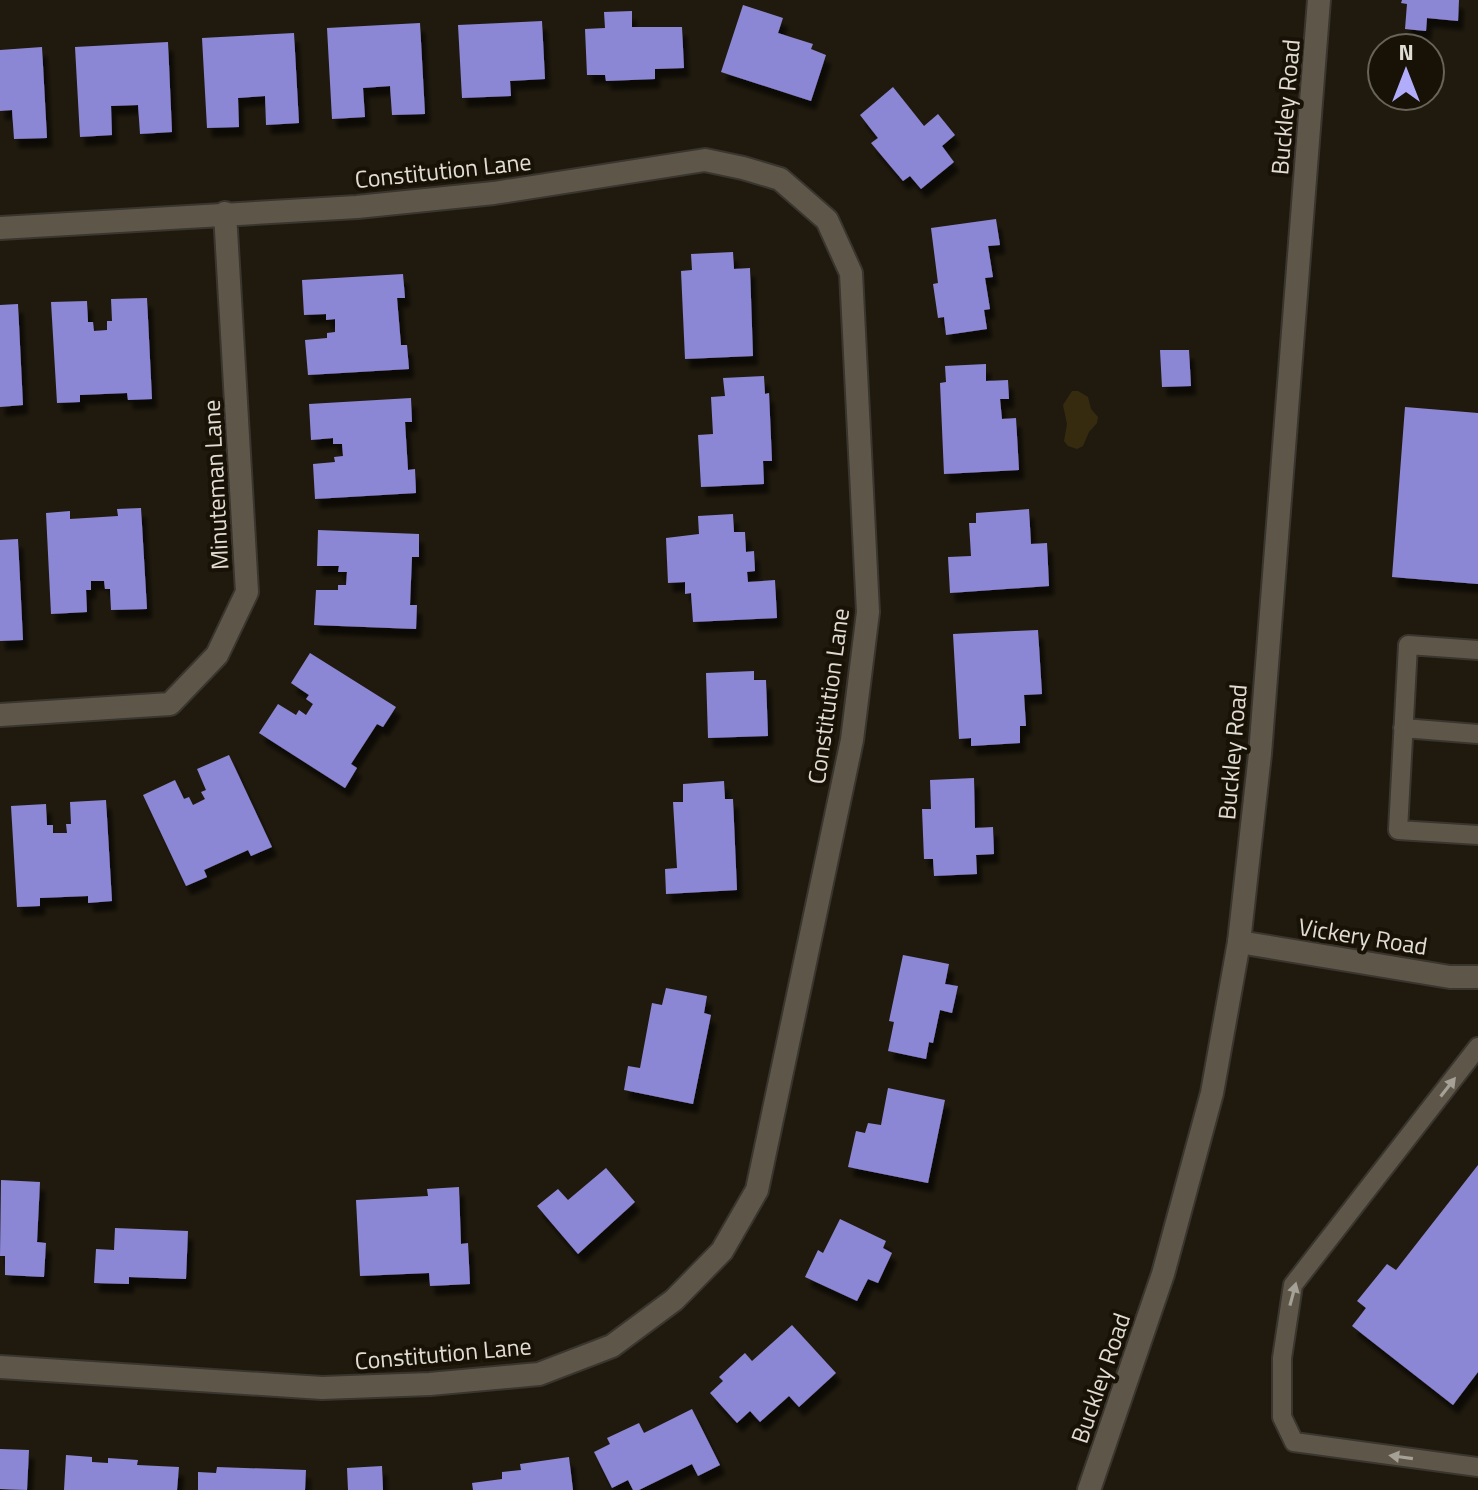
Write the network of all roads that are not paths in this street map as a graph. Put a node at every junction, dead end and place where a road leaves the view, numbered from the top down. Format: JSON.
{"nodes":[{"id":1,"x":1319,"y":0,"type":"edge"},
{"id":2,"x":225,"y":213,"type":"junction"},
{"id":3,"x":0,"y":228,"type":"edge"},
{"id":4,"x":1478,"y":650,"type":"edge"},
{"id":5,"x":0,"y":715,"type":"edge"},
{"id":6,"x":1403,"y":728,"type":"junction"},
{"id":7,"x":1478,"y":734,"type":"edge"},
{"id":8,"x":1478,"y":835,"type":"edge"},
{"id":9,"x":1239,"y":942,"type":"junction"},
{"id":10,"x":1478,"y":977,"type":"edge"},
{"id":11,"x":1478,"y":1047,"type":"edge"},
{"id":12,"x":0,"y":1367,"type":"edge"},
{"id":13,"x":1478,"y":1467,"type":"edge"},
{"id":14,"x":1089,"y":1490,"type":"edge"}],
"edges":[{"from":1,"to":9,"type":"street","name":"Buckley Road"},
{"from":2,"to":3,"type":"street","name":"Constitution Lane"},
{"from":2,"to":5,"type":"street","name":"Minuteman Lane"},
{"from":2,"to":12,"type":"street","name":"Constitution Lane"},
{"from":4,"to":6,"type":"lane"},
{"from":6,"to":7,"type":"lane"},
{"from":6,"to":8,"type":"lane"},
{"from":9,"to":10,"type":"street","name":"Vickery Road"},
{"from":9,"to":14,"type":"street","name":"Buckley Road"},
{"from":13,"to":11,"type":"lane","one_way":true}]}
